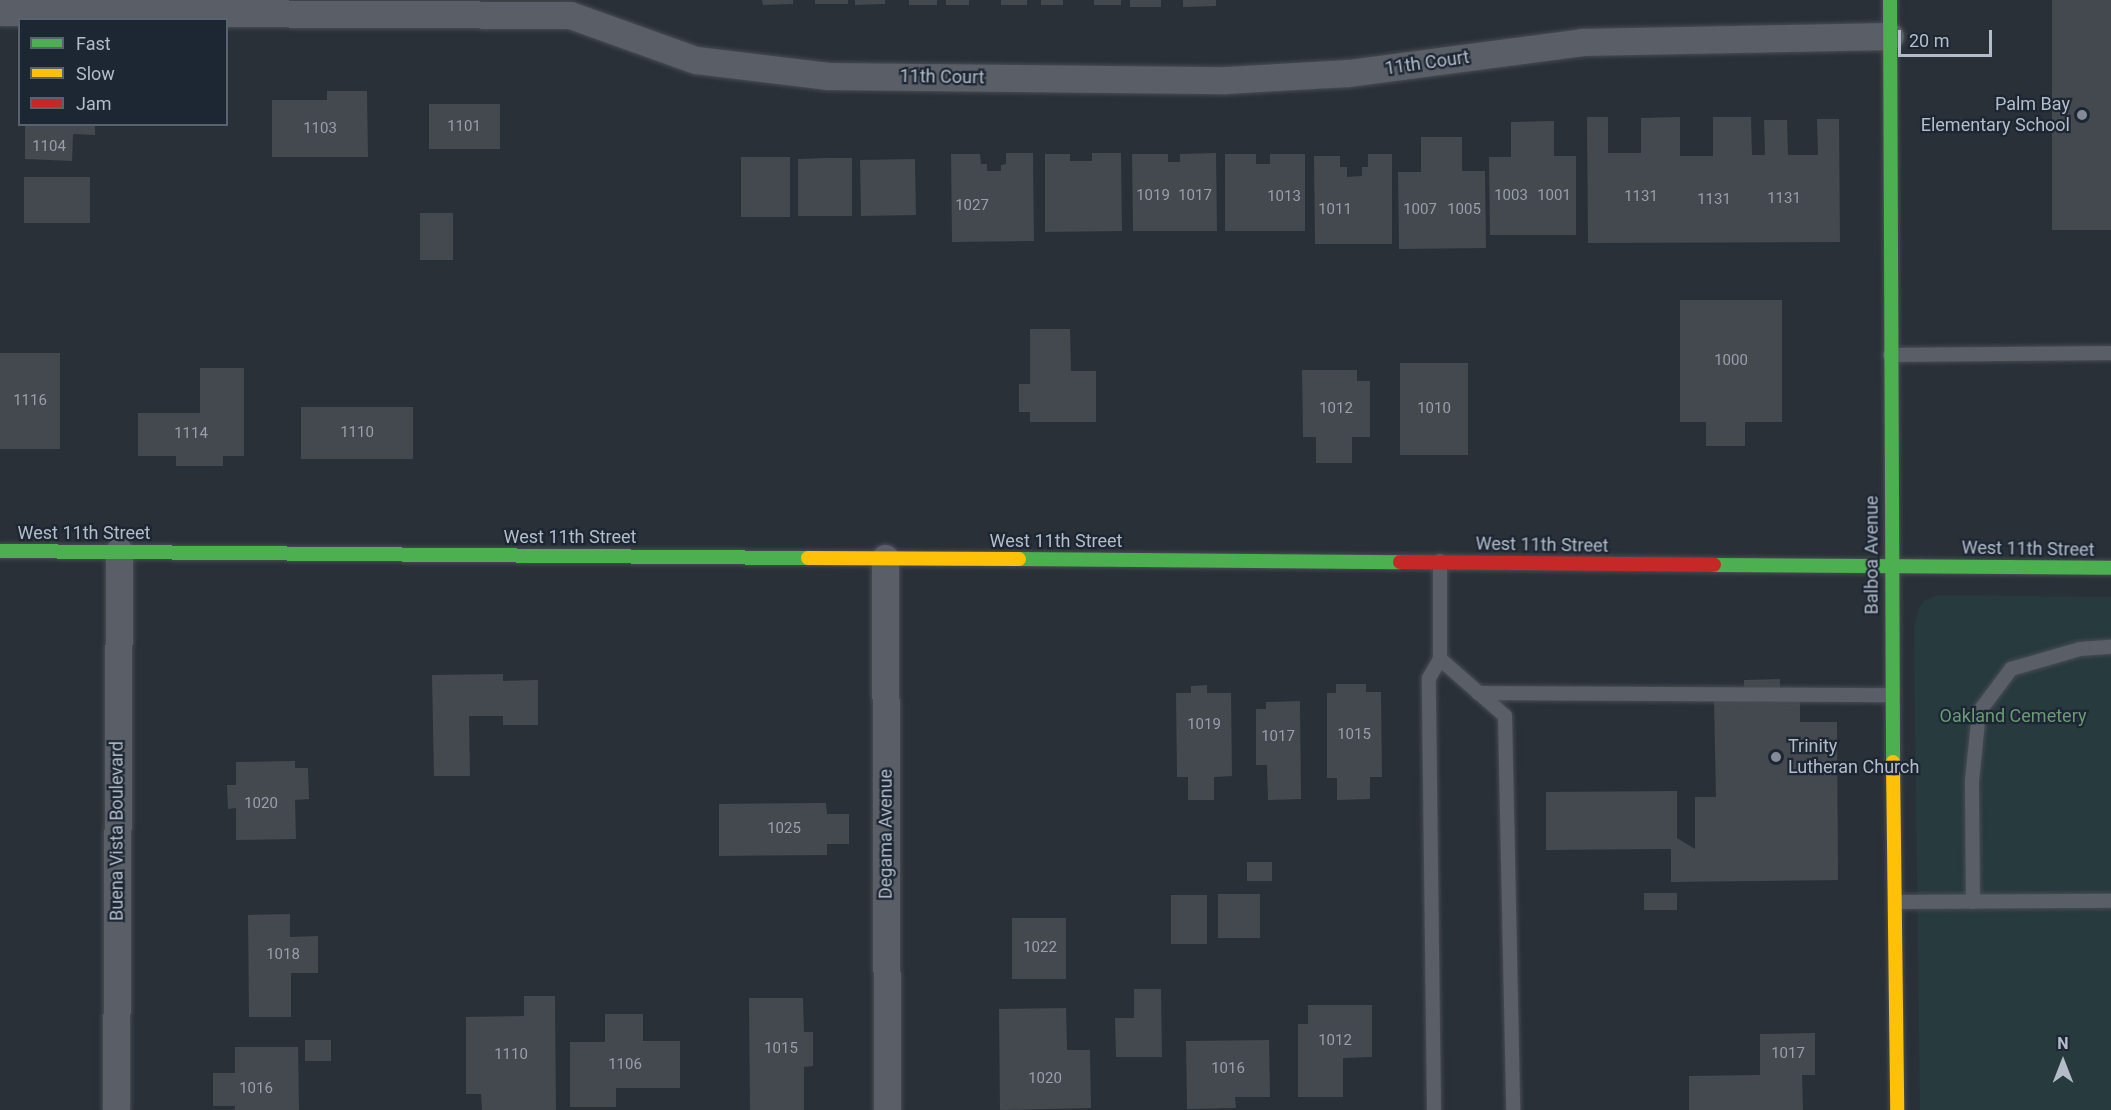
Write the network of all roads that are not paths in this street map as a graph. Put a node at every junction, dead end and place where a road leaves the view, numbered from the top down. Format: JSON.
{"nodes":[{"id":1,"x":1890,"y":0,"type":"edge"},
{"id":2,"x":276,"y":5,"type":"edge"},
{"id":3,"x":0,"y":12,"type":"edge"},
{"id":4,"x":1890,"y":36,"type":"junction"},
{"id":5,"x":2111,"y":353,"type":"edge"},
{"id":6,"x":1890,"y":355,"type":"junction"},
{"id":7,"x":0,"y":551,"type":"edge"},
{"id":8,"x":119,"y":551,"type":"junction"},
{"id":9,"x":885,"y":558,"type":"junction"},
{"id":10,"x":1440,"y":561,"type":"junction"},
{"id":11,"x":1890,"y":566,"type":"junction"},
{"id":12,"x":2111,"y":568,"type":"edge"},
{"id":13,"x":2111,"y":647,"type":"edge"},
{"id":14,"x":1440,"y":659,"type":"junction"},
{"id":15,"x":1478,"y":693,"type":"junction"},
{"id":16,"x":1891,"y":695,"type":"junction"},
{"id":17,"x":2111,"y":901,"type":"edge"},
{"id":18,"x":1895,"y":902,"type":"junction"},
{"id":19,"x":1973,"y":902,"type":"junction"},
{"id":20,"x":116,"y":1110,"type":"edge"},
{"id":21,"x":887,"y":1110,"type":"edge"},
{"id":22,"x":1434,"y":1110,"type":"edge"},
{"id":23,"x":1513,"y":1110,"type":"edge"},
{"id":24,"x":1897,"y":1110,"type":"edge"}],
"edges":[{"from":1,"to":4,"type":"main road","name":"Balboa Avenue"},
{"from":2,"to":3,"type":"street","name":"11th Court"},
{"from":2,"to":4,"type":"street","name":"11th Court"},
{"from":4,"to":6,"type":"main road","name":"Balboa Avenue"},
{"from":5,"to":6,"type":"lane"},
{"from":6,"to":11,"type":"main road","name":"Balboa Avenue"},
{"from":7,"to":8,"type":"main road","name":"West 11th Street"},
{"from":8,"to":9,"type":"main road","name":"West 11th Street"},
{"from":8,"to":20,"type":"street","name":"Buena Vista Boulevard"},
{"from":9,"to":10,"type":"main road","name":"West 11th Street"},
{"from":9,"to":21,"type":"street","name":"Degama Avenue"},
{"from":10,"to":11,"type":"main road","name":"West 11th Street"},
{"from":10,"to":14,"type":"lane"},
{"from":11,"to":12,"type":"main road","name":"West 11th Street"},
{"from":11,"to":16,"type":"main road","name":"Balboa Avenue"},
{"from":13,"to":19,"type":"lane"},
{"from":14,"to":15,"type":"lane"},
{"from":14,"to":22,"type":"lane"},
{"from":15,"to":16,"type":"lane"},
{"from":15,"to":23,"type":"lane"},
{"from":16,"to":18,"type":"main road","name":"Balboa Avenue"},
{"from":17,"to":19,"type":"lane"},
{"from":18,"to":19,"type":"lane"},
{"from":18,"to":24,"type":"main road","name":"Balboa Avenue"}]}
